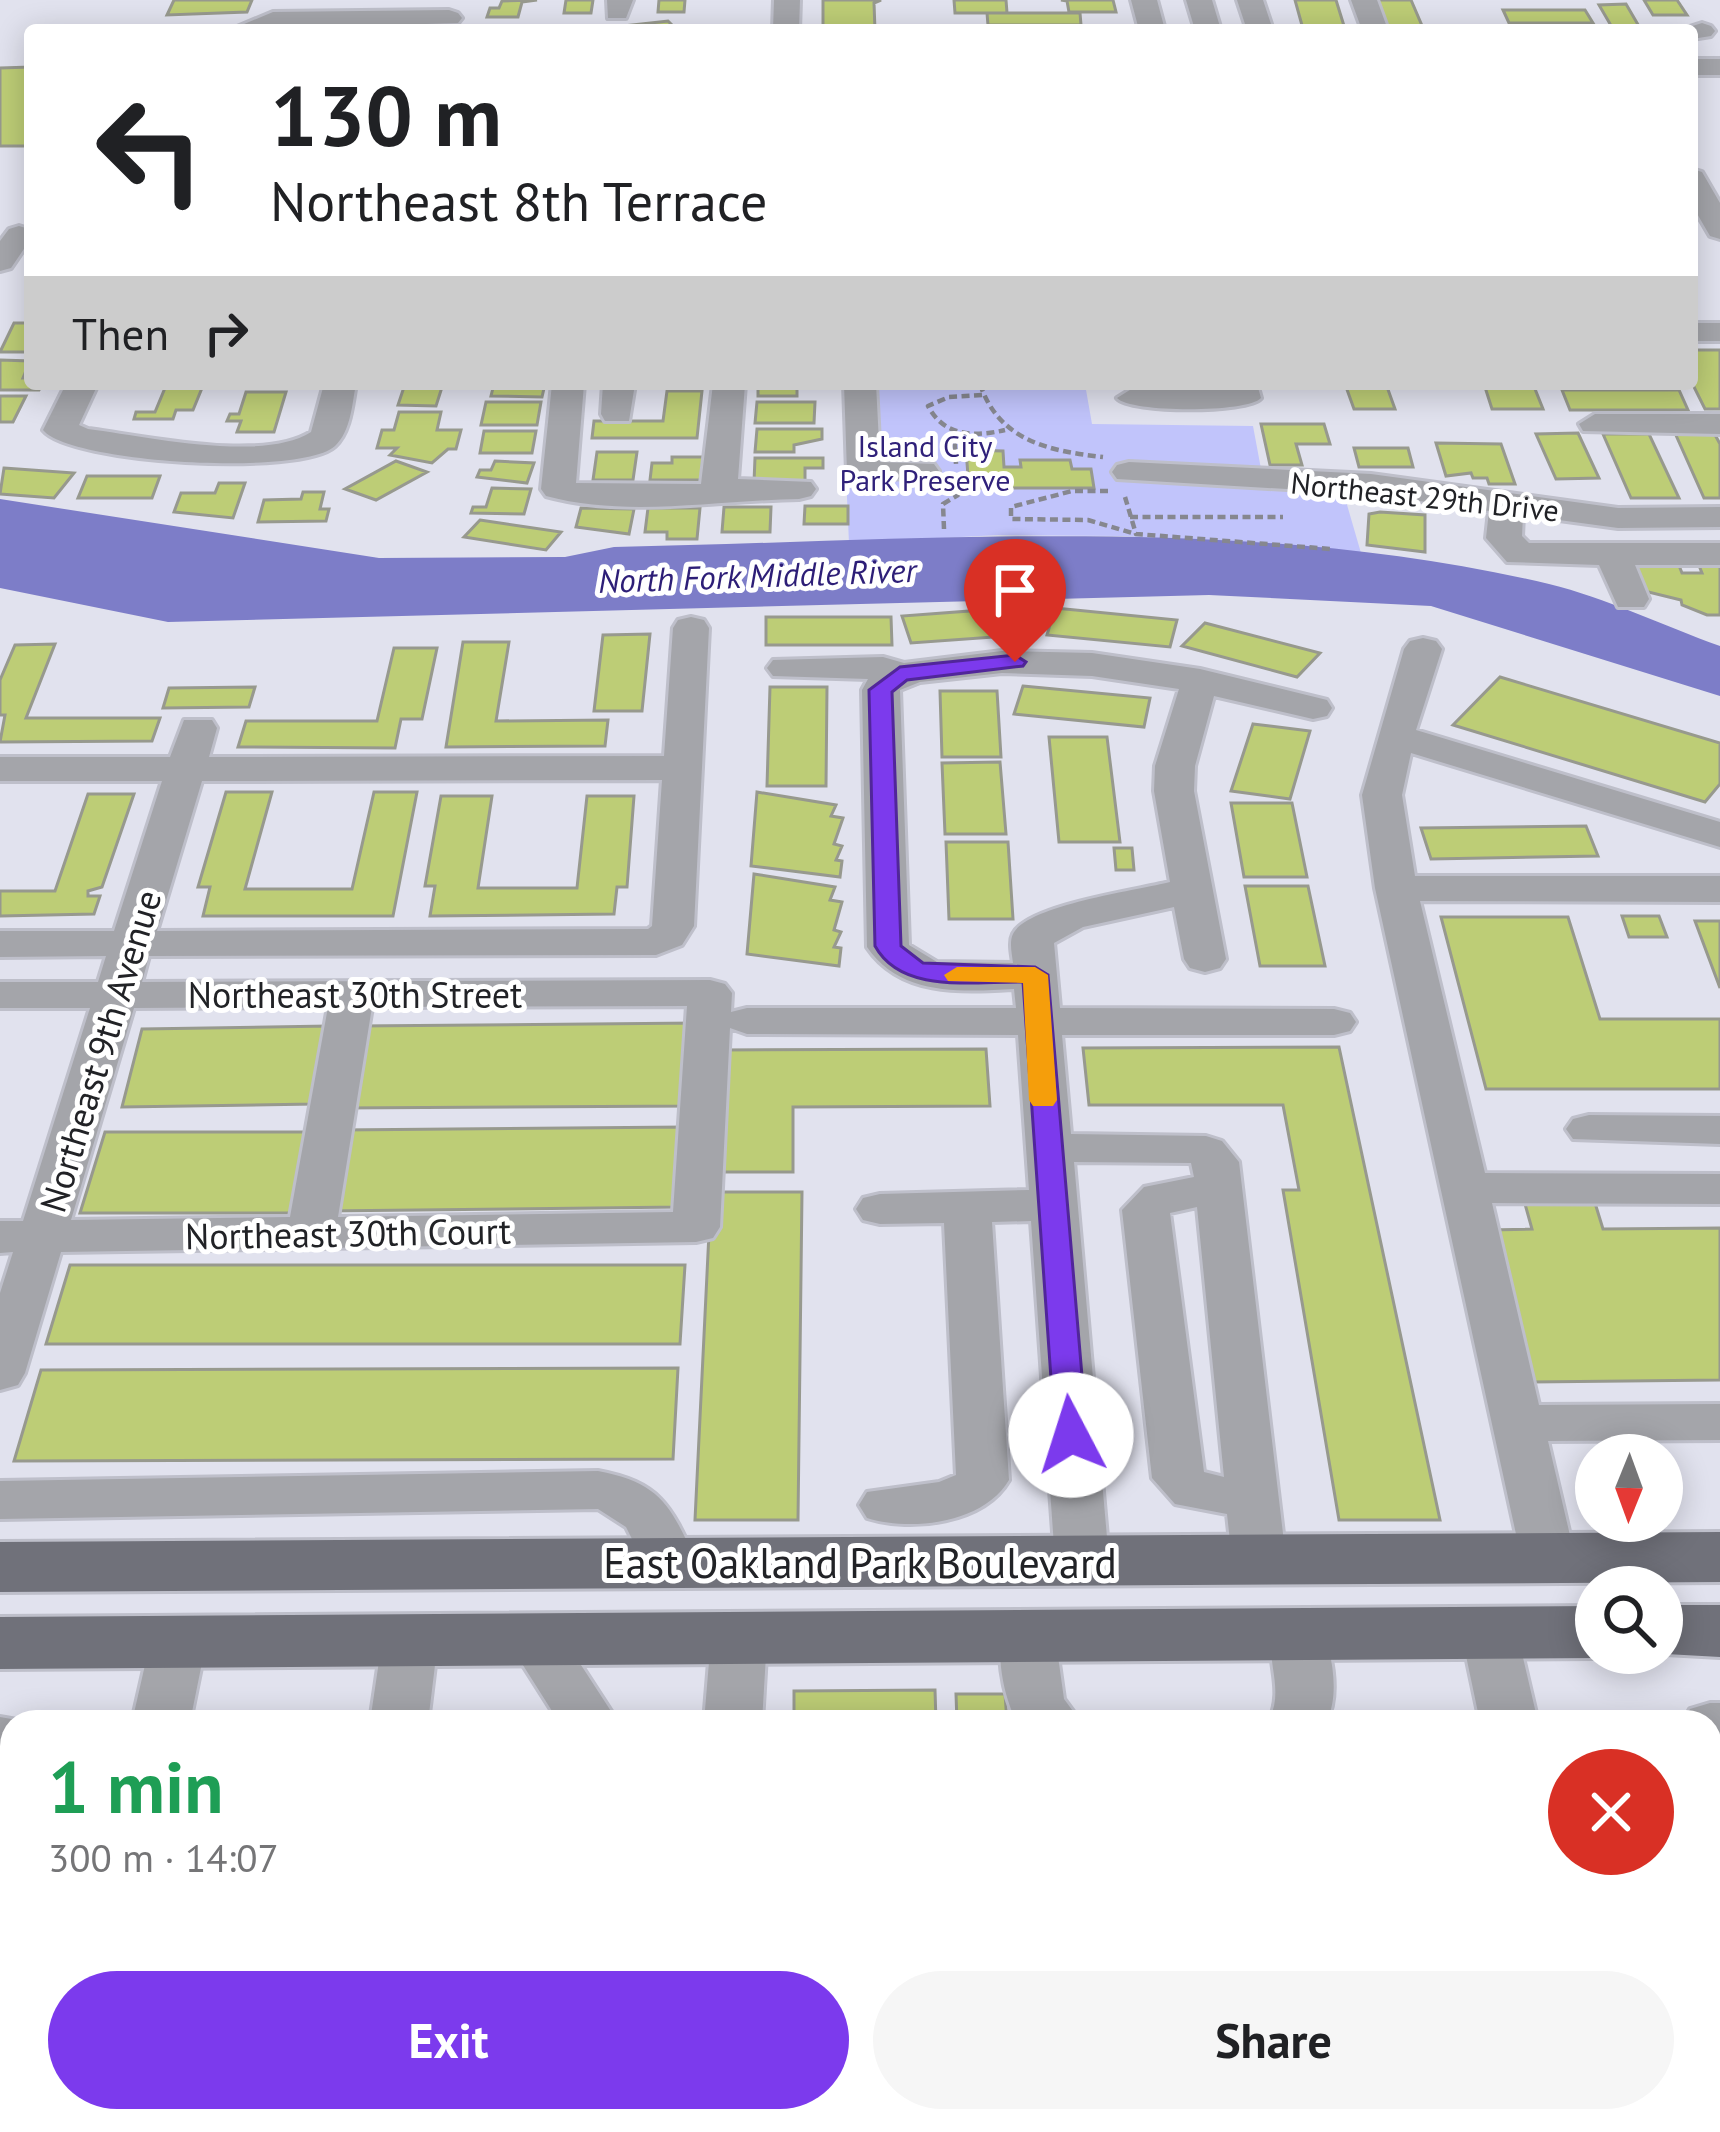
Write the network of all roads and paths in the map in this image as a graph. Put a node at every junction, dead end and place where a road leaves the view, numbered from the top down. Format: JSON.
{"nodes":[{"id":1,"x":449,"y":16,"type":"edge"},
{"id":2,"x":303,"y":24,"type":"edge"},
{"id":3,"x":1698,"y":189,"type":"edge"},
{"id":4,"x":1720,"y":230,"type":"edge"},
{"id":5,"x":20,"y":235,"type":"dead end"},
{"id":6,"x":0,"y":262,"type":"edge"},
{"id":7,"x":79,"y":390,"type":"edge"},
{"id":8,"x":338,"y":390,"type":"edge"},
{"id":9,"x":567,"y":390,"type":"edge"},
{"id":10,"x":728,"y":390,"type":"edge"},
{"id":11,"x":860,"y":390,"type":"edge"},
{"id":12,"x":981,"y":390,"type":"edge"},
{"id":13,"x":1243,"y":390,"type":"edge"},
{"id":14,"x":982,"y":394,"type":"junction"},
{"id":15,"x":1133,"y":398,"type":"dead end"},
{"id":16,"x":1595,"y":424,"type":"dead end"},
{"id":17,"x":1720,"y":424,"type":"edge"},
{"id":18,"x":1006,"y":430,"type":"junction"},
{"id":19,"x":922,"y":472,"type":"dead end"},
{"id":20,"x":1125,"y":474,"type":"junction"},
{"id":21,"x":800,"y":489,"type":"dead end"},
{"id":22,"x":717,"y":490,"type":"junction"},
{"id":23,"x":1507,"y":503,"type":"junction"},
{"id":24,"x":1283,"y":517,"type":"dead end"},
{"id":25,"x":1720,"y":517,"type":"edge"},
{"id":26,"x":1136,"y":534,"type":"junction"},
{"id":27,"x":1331,"y":549,"type":"dead end"},
{"id":28,"x":1613,"y":554,"type":"junction"},
{"id":29,"x":1720,"y":554,"type":"edge"},
{"id":30,"x":1631,"y":599,"type":"dead end"},
{"id":31,"x":692,"y":628,"type":"dead end"},
{"id":32,"x":1423,"y":649,"type":"dead end"},
{"id":33,"x":786,"y":668,"type":"dead end"},
{"id":34,"x":900,"y":674,"type":"junction"},
{"id":35,"x":1200,"y":680,"type":"junction"},
{"id":36,"x":1313,"y":708,"type":"dead end"},
{"id":37,"x":1395,"y":736,"type":"junction"},
{"id":38,"x":192,"y":748,"type":"junction"},
{"id":39,"x":683,"y":768,"type":"junction"},
{"id":40,"x":0,"y":769,"type":"edge"},
{"id":41,"x":1720,"y":835,"type":"edge"},
{"id":42,"x":1396,"y":888,"type":"junction"},
{"id":43,"x":1192,"y":890,"type":"junction"},
{"id":44,"x":1720,"y":890,"type":"edge"},
{"id":45,"x":0,"y":944,"type":"edge"},
{"id":46,"x":133,"y":944,"type":"junction"},
{"id":47,"x":1204,"y":958,"type":"dead end"},
{"id":48,"x":1035,"y":978,"type":"junction"},
{"id":49,"x":352,"y":994,"type":"junction"},
{"id":50,"x":0,"y":995,"type":"edge"},
{"id":51,"x":117,"y":995,"type":"junction"},
{"id":52,"x":747,"y":1021,"type":"dead end"},
{"id":53,"x":1334,"y":1022,"type":"dead end"},
{"id":54,"x":1588,"y":1129,"type":"dead end"},
{"id":55,"x":1720,"y":1130,"type":"edge"},
{"id":56,"x":1046,"y":1148,"type":"junction"},
{"id":57,"x":1465,"y":1188,"type":"junction"},
{"id":58,"x":1720,"y":1189,"type":"edge"},
{"id":59,"x":1220,"y":1192,"type":"junction"},
{"id":60,"x":1051,"y":1205,"type":"junction"},
{"id":61,"x":967,"y":1207,"type":"junction"},
{"id":62,"x":880,"y":1209,"type":"dead end"},
{"id":63,"x":695,"y":1227,"type":"joint"},
{"id":64,"x":310,"y":1233,"type":"junction"},
{"id":65,"x":22,"y":1237,"type":"edge"},
{"id":66,"x":1,"y":1364,"type":"edge"},
{"id":67,"x":1720,"y":1422,"type":"edge"},
{"id":68,"x":1518,"y":1423,"type":"junction"},
{"id":69,"x":0,"y":1500,"type":"edge"},
{"id":70,"x":886,"y":1504,"type":"dead end"},
{"id":71,"x":1256,"y":1526,"type":"junction"},
{"id":72,"x":1548,"y":1557,"type":"junction"},
{"id":73,"x":1720,"y":1557,"type":"edge"},
{"id":74,"x":1328,"y":1558,"type":"junction"},
{"id":75,"x":1082,"y":1559,"type":"junction"},
{"id":76,"x":670,"y":1563,"type":"junction"},
{"id":77,"x":0,"y":1567,"type":"edge"},
{"id":78,"x":1683,"y":1631,"type":"edge"},
{"id":79,"x":1720,"y":1631,"type":"edge"},
{"id":80,"x":1489,"y":1632,"type":"junction"},
{"id":81,"x":1575,"y":1632,"type":"edge"},
{"id":82,"x":1276,"y":1634,"type":"junction"},
{"id":83,"x":1027,"y":1635,"type":"junction"},
{"id":84,"x":739,"y":1638,"type":"junction"},
{"id":85,"x":535,"y":1640,"type":"junction"},
{"id":86,"x":410,"y":1641,"type":"junction"},
{"id":87,"x":0,"y":1642,"type":"edge"},
{"id":88,"x":178,"y":1643,"type":"junction"},
{"id":89,"x":164,"y":1710,"type":"edge"},
{"id":90,"x":401,"y":1710,"type":"edge"},
{"id":91,"x":581,"y":1710,"type":"edge"},
{"id":92,"x":734,"y":1710,"type":"edge"},
{"id":93,"x":1040,"y":1710,"type":"edge"},
{"id":94,"x":1303,"y":1710,"type":"edge"},
{"id":95,"x":1505,"y":1710,"type":"edge"}],
"edges":[{"from":1,"to":2,"type":"street"},
{"from":3,"to":4,"type":"street"},
{"from":5,"to":6,"type":"street"},
{"from":7,"to":8,"type":"street"},
{"from":9,"to":22,"type":"street"},
{"from":10,"to":22,"type":"street"},
{"from":11,"to":19,"type":"street"},
{"from":12,"to":14,"type":"path"},
{"from":13,"to":15,"type":"street"},
{"from":14,"to":18,"type":"path"},
{"from":14,"to":18,"type":"path"},
{"from":16,"to":17,"type":"street"},
{"from":18,"to":20,"type":"path"},
{"from":20,"to":23,"type":"street","name":"Northeast 29th Drive"},
{"from":20,"to":26,"type":"path"},
{"from":21,"to":22,"type":"street"},
{"from":23,"to":25,"type":"street","name":"Northeast 29th Drive"},
{"from":23,"to":28,"type":"street"},
{"from":24,"to":26,"type":"path"},
{"from":26,"to":27,"type":"path"},
{"from":28,"to":29,"type":"street"},
{"from":28,"to":30,"type":"street"},
{"from":31,"to":39,"type":"street"},
{"from":32,"to":37,"type":"street"},
{"from":33,"to":34,"type":"street"},
{"from":34,"to":35,"type":"street"},
{"from":34,"to":48,"type":"street"},
{"from":35,"to":36,"type":"street"},
{"from":35,"to":43,"type":"street"},
{"from":37,"to":41,"type":"street"},
{"from":37,"to":42,"type":"street"},
{"from":38,"to":39,"type":"street"},
{"from":38,"to":40,"type":"street"},
{"from":38,"to":46,"type":"street","name":"Northeast 9th Avenue"},
{"from":39,"to":46,"type":"street"},
{"from":42,"to":44,"type":"street"},
{"from":42,"to":57,"type":"street"},
{"from":43,"to":47,"type":"street"},
{"from":43,"to":48,"type":"street"},
{"from":45,"to":46,"type":"street"},
{"from":46,"to":51,"type":"street","name":"Northeast 9th Avenue"},
{"from":48,"to":52,"type":"street"},
{"from":48,"to":53,"type":"street"},
{"from":48,"to":56,"type":"street"},
{"from":49,"to":51,"type":"street","name":"Northeast 30th Street"},
{"from":49,"to":63,"type":"street","name":"Northeast 30th Street"},
{"from":49,"to":64,"type":"street"},
{"from":50,"to":51,"type":"street","name":"Northeast 30th Street"},
{"from":51,"to":65,"type":"street","name":"Northeast 9th Avenue"},
{"from":54,"to":55,"type":"street"},
{"from":56,"to":59,"type":"street"},
{"from":56,"to":60,"type":"street"},
{"from":57,"to":58,"type":"street"},
{"from":57,"to":68,"type":"street"},
{"from":59,"to":71,"type":"street"},
{"from":59,"to":71,"type":"street"},
{"from":60,"to":61,"type":"street"},
{"from":60,"to":75,"type":"street"},
{"from":61,"to":62,"type":"street"},
{"from":61,"to":70,"type":"street"},
{"from":63,"to":64,"type":"street","name":"Northeast 30th Court"},
{"from":64,"to":65,"type":"street","name":"Northeast 30th Court"},
{"from":65,"to":66,"type":"street","name":"Northeast 9th Avenue"},
{"from":67,"to":68,"type":"street"},
{"from":68,"to":72,"type":"street"},
{"from":69,"to":76,"type":"street"},
{"from":71,"to":74,"type":"main road","name":"East Oakland Park Boulevard"},
{"from":71,"to":75,"type":"main road","name":"East Oakland Park Boulevard"},
{"from":72,"to":73,"type":"main road","name":"East Oakland Park Boulevard"},
{"from":72,"to":74,"type":"main road","name":"East Oakland Park Boulevard"},
{"from":74,"to":82,"type":"main road"},
{"from":75,"to":76,"type":"main road","name":"East Oakland Park Boulevard"},
{"from":75,"to":83,"type":"main road"},
{"from":76,"to":77,"type":"main road","name":"East Oakland Park Boulevard"},
{"from":76,"to":88,"type":"main road"},
{"from":78,"to":79,"type":"main road"},
{"from":80,"to":81,"type":"main road","name":"East Oakland Park Boulevard"},
{"from":80,"to":82,"type":"main road","name":"East Oakland Park Boulevard"},
{"from":80,"to":95,"type":"street"},
{"from":82,"to":83,"type":"main road","name":"East Oakland Park Boulevard"},
{"from":82,"to":94,"type":"street"},
{"from":83,"to":84,"type":"main road","name":"East Oakland Park Boulevard"},
{"from":83,"to":93,"type":"street"},
{"from":84,"to":85,"type":"main road","name":"East Oakland Park Boulevard"},
{"from":84,"to":92,"type":"street"},
{"from":85,"to":86,"type":"main road","name":"East Oakland Park Boulevard"},
{"from":85,"to":91,"type":"street"},
{"from":86,"to":88,"type":"main road","name":"East Oakland Park Boulevard"},
{"from":86,"to":90,"type":"street"},
{"from":87,"to":88,"type":"main road","name":"East Oakland Park Boulevard"},
{"from":88,"to":89,"type":"street"}]}
